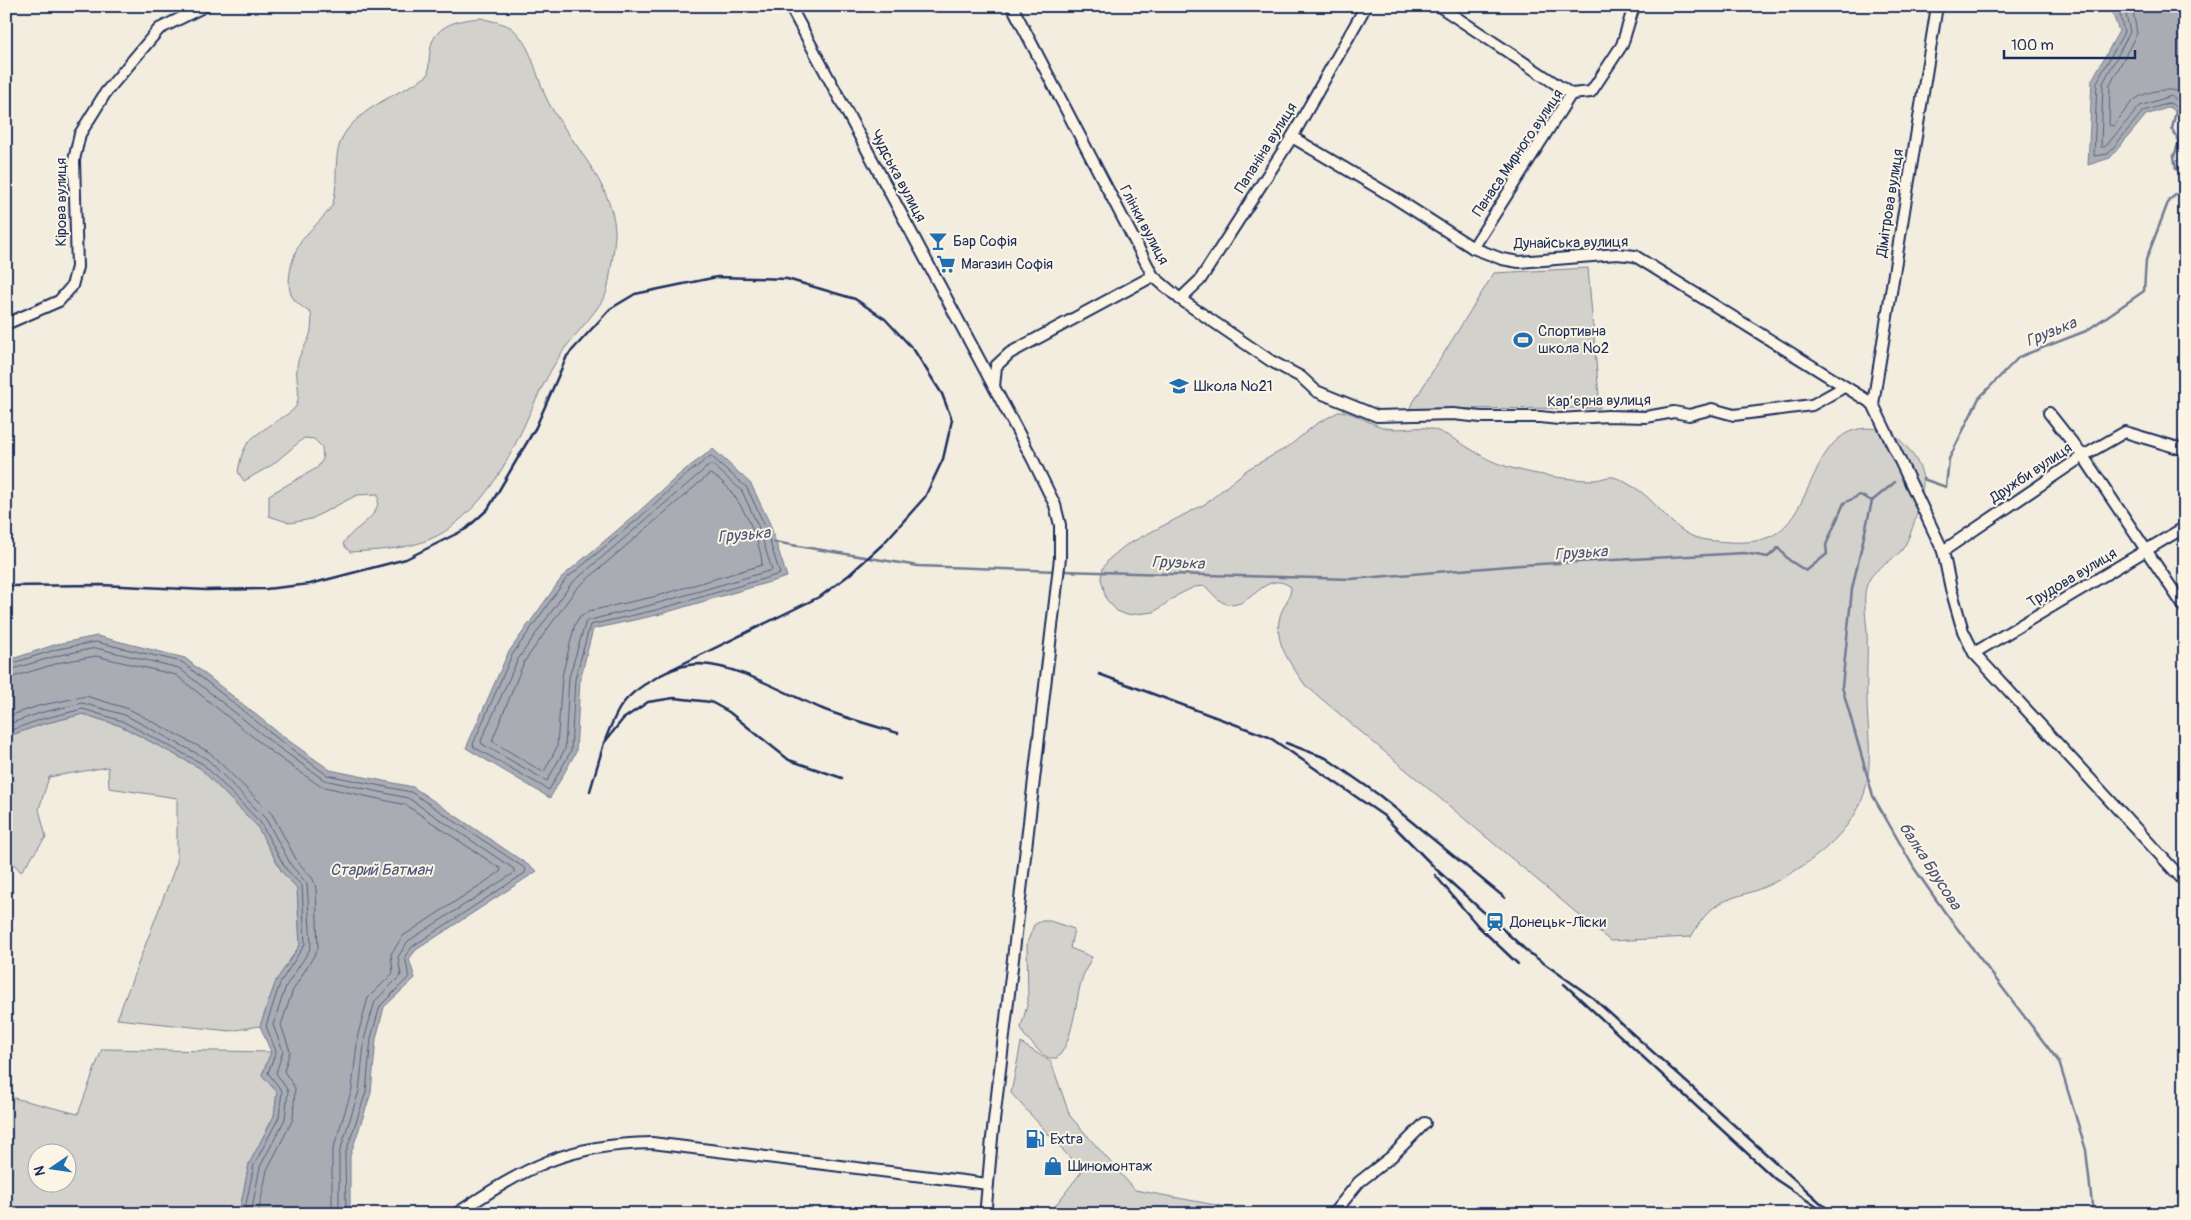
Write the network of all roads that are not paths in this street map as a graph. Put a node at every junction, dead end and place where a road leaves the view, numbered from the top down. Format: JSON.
{"nodes":[{"id":1,"x":205,"y":6,"type":"edge"},
{"id":2,"x":790,"y":6,"type":"edge"},
{"id":3,"x":1012,"y":6,"type":"edge"},
{"id":4,"x":1366,"y":6,"type":"edge"},
{"id":5,"x":1439,"y":6,"type":"edge"},
{"id":6,"x":1634,"y":6,"type":"edge"},
{"id":7,"x":1937,"y":6,"type":"edge"},
{"id":8,"x":1572,"y":94,"type":"junction"},
{"id":9,"x":1292,"y":137,"type":"junction"},
{"id":10,"x":1473,"y":248,"type":"junction"},
{"id":11,"x":1153,"y":276,"type":"junction"},
{"id":12,"x":1180,"y":299,"type":"junction"},
{"id":13,"x":6,"y":324,"type":"edge"},
{"id":14,"x":994,"y":387,"type":"junction"},
{"id":15,"x":1844,"y":387,"type":"junction"},
{"id":16,"x":1873,"y":404,"type":"junction"},
{"id":17,"x":2049,"y":413,"type":"dead end"},
{"id":18,"x":1377,"y":416,"type":"joint"},
{"id":19,"x":2185,"y":450,"type":"edge"},
{"id":20,"x":2083,"y":456,"type":"junction"},
{"id":21,"x":2185,"y":526,"type":"edge"},
{"id":22,"x":1943,"y":551,"type":"junction"},
{"id":23,"x":2146,"y":551,"type":"junction"},
{"id":24,"x":2185,"y":608,"type":"edge"},
{"id":25,"x":1974,"y":653,"type":"junction"},
{"id":26,"x":2185,"y":882,"type":"edge"},
{"id":27,"x":1425,"y":1123,"type":"dead end"},
{"id":28,"x":988,"y":1184,"type":"junction"},
{"id":29,"x":456,"y":1214,"type":"edge"},
{"id":30,"x":988,"y":1214,"type":"edge"},
{"id":31,"x":1333,"y":1214,"type":"edge"}],
"edges":[{"from":1,"to":13,"type":"street","name":"Кірова вулиця"},
{"from":2,"to":14,"type":"street","name":"Чудська вулиця"},
{"from":3,"to":11,"type":"street","name":"Глінки вулиця"},
{"from":4,"to":9,"type":"street","name":"Папаніна вулиця"},
{"from":5,"to":8,"type":"street"},
{"from":6,"to":8,"type":"street","name":"Панаса Мирного вулиця"},
{"from":7,"to":16,"type":"street","name":"Дімітрова вулиця"},
{"from":8,"to":10,"type":"street","name":"Панаса Мирного вулиця"},
{"from":9,"to":10,"type":"street","name":"Дунайська вулиця"},
{"from":9,"to":12,"type":"street","name":"Папаніна вулиця"},
{"from":10,"to":15,"type":"street","name":"Дунайська вулиця"},
{"from":11,"to":12,"type":"street","name":"Глінки вулиця"},
{"from":11,"to":14,"type":"street"},
{"from":12,"to":18,"type":"street","name":"Глінки вулиця"},
{"from":14,"to":28,"type":"street","name":"Чудська вулиця"},
{"from":15,"to":16,"type":"street","name":"Дунайська вулиця"},
{"from":15,"to":18,"type":"street","name":"Кар’єрна вулиця"},
{"from":16,"to":22,"type":"street"},
{"from":17,"to":20,"type":"street"},
{"from":19,"to":20,"type":"street","name":"Дружби вулиця"},
{"from":20,"to":22,"type":"street","name":"Дружби вулиця"},
{"from":20,"to":23,"type":"street"},
{"from":21,"to":23,"type":"street","name":"Трудова вулиця"},
{"from":22,"to":25,"type":"street"},
{"from":23,"to":24,"type":"street"},
{"from":23,"to":25,"type":"street","name":"Трудова вулиця"},
{"from":25,"to":26,"type":"street"},
{"from":27,"to":31,"type":"street"},
{"from":28,"to":29,"type":"street"},
{"from":28,"to":30,"type":"street","name":"Чудська вулиця"}]}
